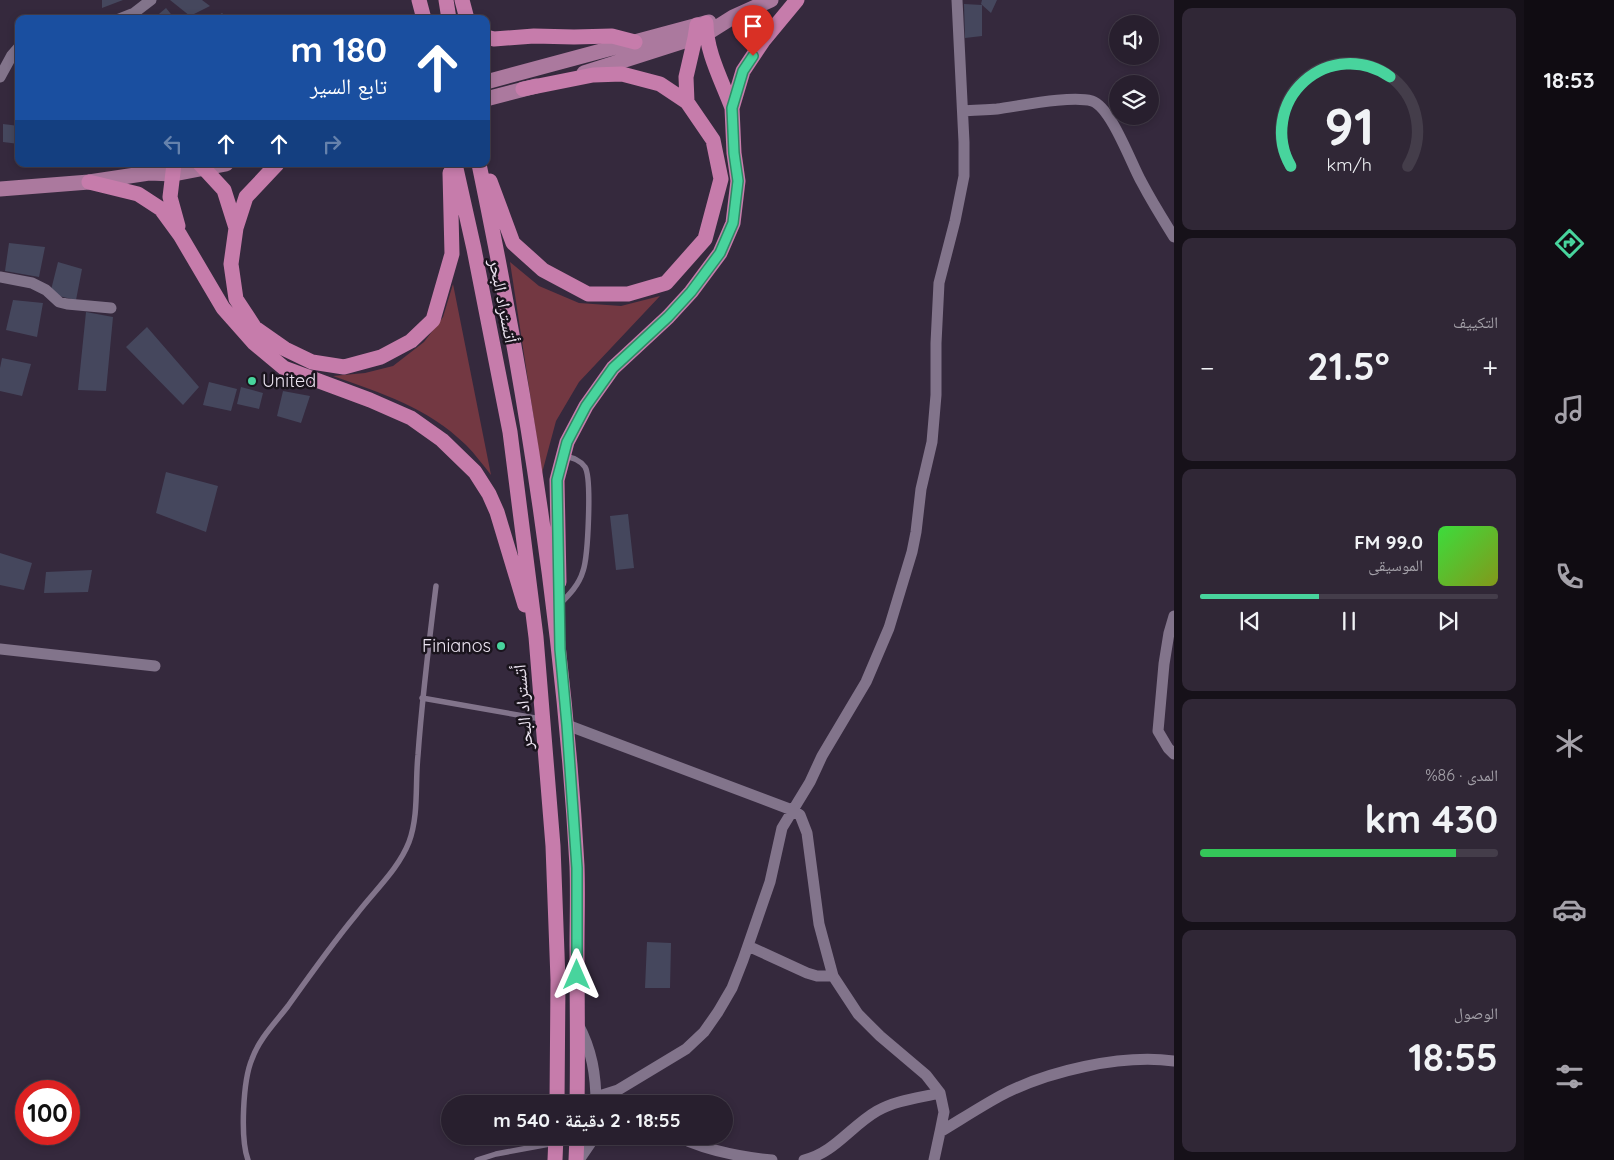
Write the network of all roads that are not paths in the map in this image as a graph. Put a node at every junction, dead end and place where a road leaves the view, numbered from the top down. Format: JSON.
{"nodes":[{"id":1,"x":151,"y":0,"type":"edge"},
{"id":2,"x":419,"y":0,"type":"edge"},
{"id":3,"x":446,"y":0,"type":"edge"},
{"id":4,"x":462,"y":0,"type":"edge"},
{"id":5,"x":771,"y":0,"type":"edge"},
{"id":6,"x":797,"y":0,"type":"edge"},
{"id":7,"x":956,"y":0,"type":"edge"},
{"id":8,"x":129,"y":15,"type":"edge"},
{"id":9,"x":423,"y":15,"type":"edge"},
{"id":10,"x":448,"y":15,"type":"edge"},
{"id":11,"x":466,"y":15,"type":"edge"},
{"id":12,"x":701,"y":30,"type":"junction"},
{"id":13,"x":490,"y":38,"type":"edge"},
{"id":14,"x":635,"y":42,"type":"junction"},
{"id":15,"x":15,"y":52,"type":"edge"},
{"id":16,"x":0,"y":77,"type":"edge"},
{"id":17,"x":490,"y":81,"type":"edge"},
{"id":18,"x":523,"y":89,"type":"junction"},
{"id":19,"x":490,"y":98,"type":"edge"},
{"id":20,"x":687,"y":102,"type":"junction"},
{"id":21,"x":732,"y":108,"type":"junction"},
{"id":22,"x":963,"y":111,"type":"junction"},
{"id":23,"x":172,"y":167,"type":"edge"},
{"id":24,"x":203,"y":167,"type":"edge"},
{"id":25,"x":274,"y":167,"type":"edge"},
{"id":26,"x":450,"y":167,"type":"edge"},
{"id":27,"x":456,"y":167,"type":"edge"},
{"id":28,"x":480,"y":167,"type":"edge"},
{"id":29,"x":484,"y":167,"type":"edge"},
{"id":30,"x":89,"y":182,"type":"junction"},
{"id":31,"x":0,"y":189,"type":"edge"},
{"id":32,"x":236,"y":228,"type":"junction"},
{"id":33,"x":180,"y":235,"type":"junction"},
{"id":34,"x":1174,"y":237,"type":"edge"},
{"id":35,"x":0,"y":277,"type":"edge"},
{"id":36,"x":112,"y":308,"type":"dead end"},
{"id":37,"x":563,"y":456,"type":"junction"},
{"id":38,"x":436,"y":586,"type":"dead end"},
{"id":39,"x":559,"y":605,"type":"junction"},
{"id":40,"x":1174,"y":616,"type":"edge"},
{"id":41,"x":536,"y":637,"type":"junction"},
{"id":42,"x":0,"y":649,"type":"edge"},
{"id":43,"x":560,"y":649,"type":"junction"},
{"id":44,"x":155,"y":666,"type":"dead end"},
{"id":45,"x":422,"y":698,"type":"junction"},
{"id":46,"x":543,"y":720,"type":"junction"},
{"id":47,"x":567,"y":725,"type":"junction"},
{"id":48,"x":1174,"y":754,"type":"edge"},
{"id":49,"x":792,"y":810,"type":"junction"},
{"id":50,"x":748,"y":946,"type":"junction"},
{"id":51,"x":833,"y":976,"type":"junction"},
{"id":52,"x":578,"y":1023,"type":"junction"},
{"id":53,"x":1174,"y":1061,"type":"edge"},
{"id":54,"x":940,"y":1093,"type":"junction"},
{"id":55,"x":557,"y":1095,"type":"edge"},
{"id":56,"x":577,"y":1095,"type":"edge"},
{"id":57,"x":596,"y":1095,"type":"edge"},
{"id":58,"x":606,"y":1095,"type":"edge"},
{"id":59,"x":940,"y":1132,"type":"junction"},
{"id":60,"x":535,"y":1145,"type":"edge"},
{"id":61,"x":556,"y":1145,"type":"edge"},
{"id":62,"x":577,"y":1145,"type":"edge"},
{"id":63,"x":589,"y":1145,"type":"edge"},
{"id":64,"x":700,"y":1145,"type":"edge"},
{"id":65,"x":248,"y":1160,"type":"edge"},
{"id":66,"x":477,"y":1160,"type":"edge"},
{"id":67,"x":555,"y":1160,"type":"edge"},
{"id":68,"x":578,"y":1160,"type":"edge"},
{"id":69,"x":772,"y":1160,"type":"edge"},
{"id":70,"x":804,"y":1160,"type":"edge"},
{"id":71,"x":934,"y":1160,"type":"edge"}],
"edges":[{"from":1,"to":8,"type":"street"},
{"from":2,"to":9,"type":"highway"},
{"from":3,"to":10,"type":"highway"},
{"from":4,"to":11,"type":"highway"},
{"from":5,"to":12,"type":"main road"},
{"from":6,"to":21,"type":"highway"},
{"from":7,"to":22,"type":"street"},
{"from":12,"to":14,"type":"main road"},
{"from":12,"to":18,"type":"main road"},
{"from":12,"to":20,"type":"highway"},
{"from":12,"to":21,"type":"highway"},
{"from":13,"to":14,"type":"highway"},
{"from":14,"to":17,"type":"main road"},
{"from":15,"to":16,"type":"street"},
{"from":18,"to":19,"type":"main road"},
{"from":18,"to":20,"type":"highway"},
{"from":20,"to":29,"type":"highway"},
{"from":21,"to":37,"type":"highway"},
{"from":22,"to":34,"type":"street"},
{"from":22,"to":49,"type":"street"},
{"from":23,"to":30,"type":"main road"},
{"from":23,"to":33,"type":"highway"},
{"from":24,"to":32,"type":"highway"},
{"from":25,"to":32,"type":"highway"},
{"from":26,"to":32,"type":"highway"},
{"from":27,"to":41,"type":"highway","name":"أتستراد البحر"},
{"from":28,"to":43,"type":"highway","name":"أتستراد البحر"},
{"from":30,"to":31,"type":"main road"},
{"from":30,"to":33,"type":"highway"},
{"from":33,"to":41,"type":"highway"},
{"from":35,"to":36,"type":"street"},
{"from":37,"to":39,"type":"highway"},
{"from":37,"to":39,"type":"lane"},
{"from":38,"to":45,"type":"lane"},
{"from":39,"to":43,"type":"highway"},
{"from":40,"to":48,"type":"street"},
{"from":41,"to":46,"type":"highway","name":"أتستراد البحر"},
{"from":42,"to":44,"type":"street"},
{"from":43,"to":47,"type":"highway","name":"أتستراد البحر"},
{"from":45,"to":46,"type":"lane"},
{"from":45,"to":65,"type":"lane"},
{"from":46,"to":55,"type":"highway","name":"أتستراد البحر"},
{"from":47,"to":49,"type":"street"},
{"from":47,"to":52,"type":"highway","name":"أتستراد البحر"},
{"from":49,"to":50,"type":"street"},
{"from":49,"to":51,"type":"street"},
{"from":50,"to":51,"type":"street"},
{"from":50,"to":58,"type":"street"},
{"from":51,"to":54,"type":"street"},
{"from":52,"to":56,"type":"highway","name":"أتستراد البحر"},
{"from":52,"to":57,"type":"street"},
{"from":53,"to":59,"type":"street"},
{"from":54,"to":59,"type":"street"},
{"from":54,"to":70,"type":"street"},
{"from":59,"to":71,"type":"street"},
{"from":60,"to":66,"type":"lane"},
{"from":61,"to":67,"type":"highway"},
{"from":62,"to":68,"type":"highway"},
{"from":63,"to":68,"type":"street"},
{"from":64,"to":69,"type":"street"}]}
